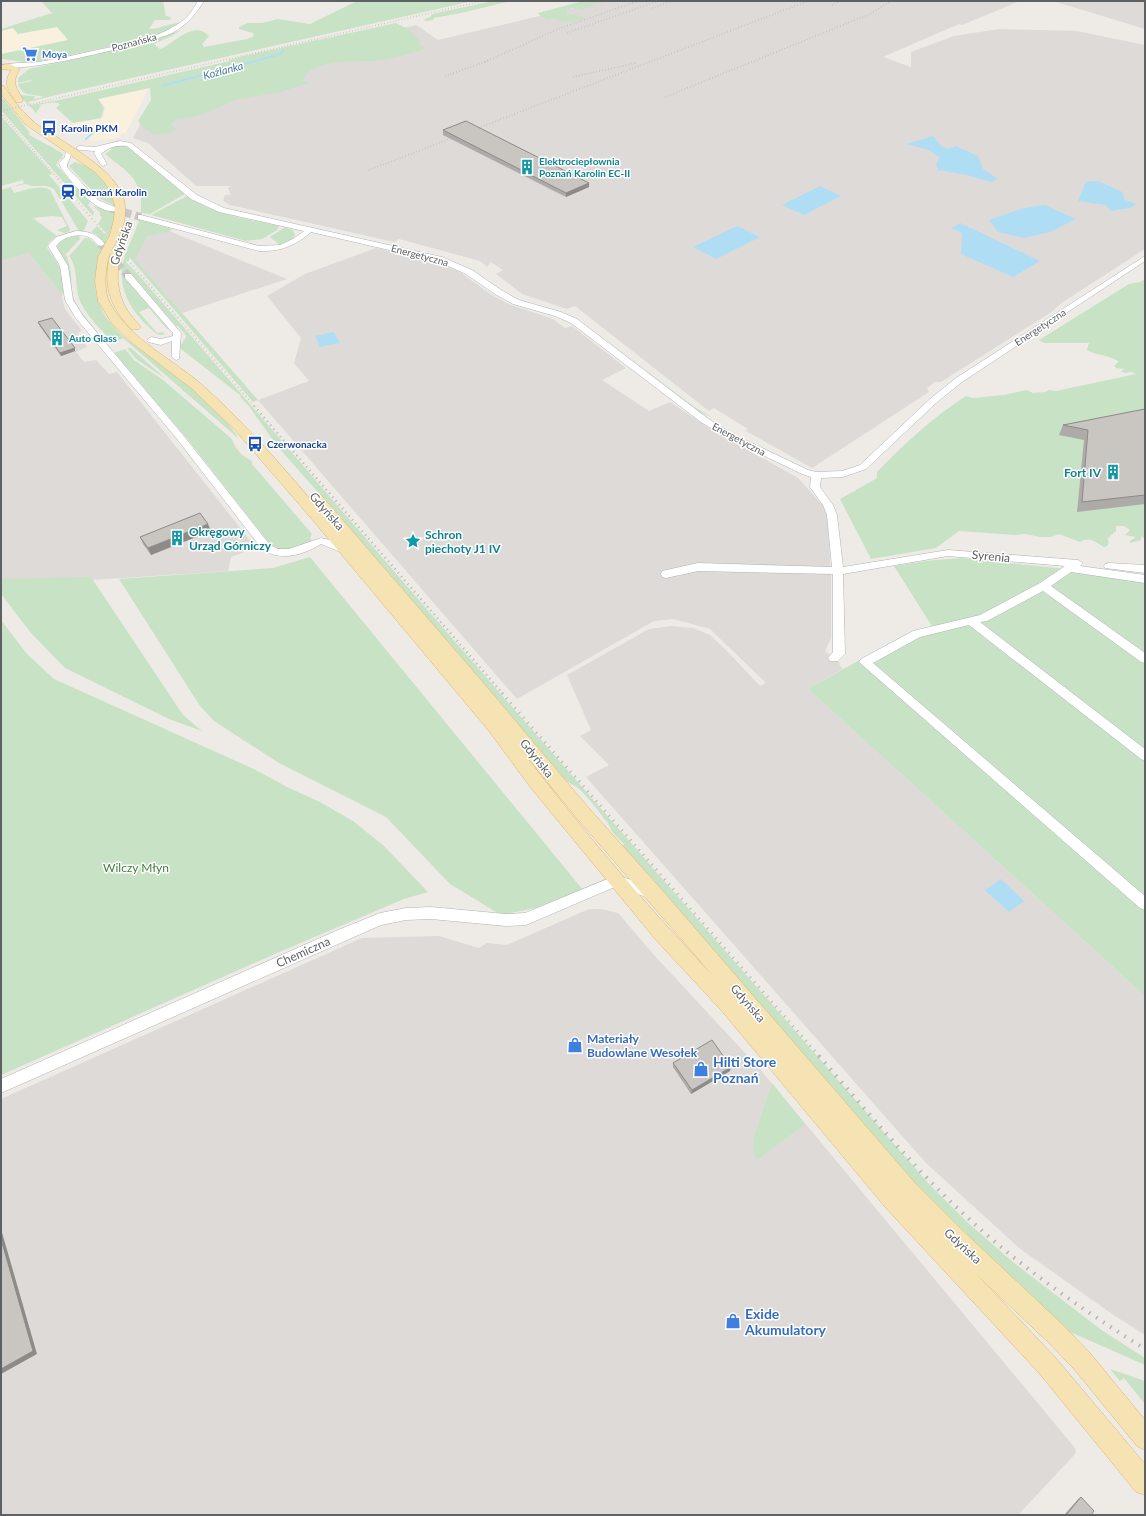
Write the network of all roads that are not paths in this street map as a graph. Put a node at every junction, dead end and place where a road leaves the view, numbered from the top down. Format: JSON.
{"nodes":[{"id":1,"x":201,"y":1,"type":"edge"},
{"id":2,"x":6,"y":67,"type":"edge"},
{"id":3,"x":3,"y":76,"type":"dead end"},
{"id":4,"x":1,"y":88,"type":"edge"},
{"id":5,"x":105,"y":147,"type":"junction"},
{"id":6,"x":79,"y":148,"type":"junction"},
{"id":7,"x":69,"y":150,"type":"junction"},
{"id":8,"x":84,"y":160,"type":"junction"},
{"id":9,"x":64,"y":162,"type":"junction"},
{"id":10,"x":103,"y":164,"type":"junction"},
{"id":11,"x":120,"y":180,"type":"dead end"},
{"id":12,"x":112,"y":209,"type":"tunnel mouth"},
{"id":13,"x":132,"y":213,"type":"joint"},
{"id":14,"x":309,"y":230,"type":"junction"},
{"id":15,"x":101,"y":244,"type":"tunnel mouth"},
{"id":16,"x":1145,"y":258,"type":"edge"},
{"id":17,"x":128,"y":276,"type":"tunnel mouth"},
{"id":18,"x":177,"y":337,"type":"junction"},
{"id":19,"x":151,"y":340,"type":"junction"},
{"id":20,"x":176,"y":357,"type":"junction"},
{"id":21,"x":816,"y":475,"type":"junction"},
{"id":22,"x":316,"y":515,"type":"junction"},
{"id":23,"x":321,"y":541,"type":"junction"},
{"id":24,"x":347,"y":552,"type":"junction"},
{"id":25,"x":1067,"y":565,"type":"junction"},
{"id":26,"x":1145,"y":569,"type":"edge"},
{"id":27,"x":838,"y":571,"type":"junction"},
{"id":28,"x":666,"y":574,"type":"dead end"},
{"id":29,"x":1145,"y":579,"type":"edge"},
{"id":30,"x":1044,"y":586,"type":"junction"},
{"id":31,"x":971,"y":621,"type":"junction"},
{"id":32,"x":834,"y":658,"type":"dead end"},
{"id":33,"x":1145,"y":659,"type":"edge"},
{"id":34,"x":1145,"y":756,"type":"edge"},
{"id":35,"x":621,"y":857,"type":"junction"},
{"id":36,"x":617,"y":880,"type":"junction"},
{"id":37,"x":656,"y":895,"type":"junction"},
{"id":38,"x":1145,"y":904,"type":"edge"},
{"id":39,"x":1,"y":1086,"type":"edge"},
{"id":40,"x":1145,"y":1438,"type":"edge"},
{"id":41,"x":1126,"y":1461,"type":"junction"},
{"id":42,"x":1145,"y":1483,"type":"edge"},
{"id":43,"x":1145,"y":1488,"type":"edge"}],
"edges":[{"from":1,"to":2,"type":"street","name":"Poznańska"},
{"from":2,"to":3,"type":"main road"},
{"from":2,"to":6,"type":"main road"},
{"from":4,"to":7,"type":"main road","name":"Gdyńska"},
{"from":5,"to":6,"type":"street","name":"Energetyczna"},
{"from":5,"to":10,"type":"street"},
{"from":5,"to":14,"type":"street","name":"Energetyczna"},
{"from":6,"to":10,"type":"main road"},
{"from":7,"to":8,"type":"main road","name":"Gdyńska"},
{"from":7,"to":9,"type":"street"},
{"from":8,"to":9,"type":"street"},
{"from":8,"to":22,"type":"main road","name":"Gdyńska"},
{"from":9,"to":12,"type":"street"},
{"from":10,"to":11,"type":"main road"},
{"from":13,"to":14,"type":"street"},
{"from":13,"to":19,"type":"main road","name":"Gdyńska"},
{"from":14,"to":21,"type":"street","name":"Energetyczna"},
{"from":15,"to":23,"type":"street"},
{"from":16,"to":21,"type":"street","name":"Energetyczna"},
{"from":17,"to":18,"type":"street"},
{"from":18,"to":19,"type":"street"},
{"from":18,"to":20,"type":"street"},
{"from":19,"to":20,"type":"main road","name":"Gdyńska"},
{"from":20,"to":35,"type":"main road","name":"Gdyńska"},
{"from":21,"to":27,"type":"street"},
{"from":22,"to":23,"type":"street"},
{"from":22,"to":24,"type":"main road","name":"Gdyńska"},
{"from":23,"to":24,"type":"street"},
{"from":24,"to":36,"type":"main road","name":"Gdyńska"},
{"from":25,"to":26,"type":"street","name":"Syrenia"},
{"from":25,"to":27,"type":"street","name":"Syrenia"},
{"from":25,"to":29,"type":"street"},
{"from":25,"to":30,"type":"street"},
{"from":27,"to":28,"type":"street","name":"Syrenia"},
{"from":27,"to":32,"type":"street"},
{"from":30,"to":31,"type":"street"},
{"from":30,"to":33,"type":"street"},
{"from":31,"to":34,"type":"street"},
{"from":31,"to":38,"type":"street"},
{"from":35,"to":36,"type":"street"},
{"from":35,"to":37,"type":"main road","name":"Gdyńska"},
{"from":36,"to":37,"type":"street"},
{"from":36,"to":39,"type":"street","name":"Chemiczna"},
{"from":36,"to":41,"type":"main road","name":"Gdyńska"},
{"from":37,"to":40,"type":"main road","name":"Gdyńska"},
{"from":41,"to":42,"type":"main road","name":"Gdyńska"},
{"from":41,"to":43,"type":"main road","name":"Gdyńska"}]}
